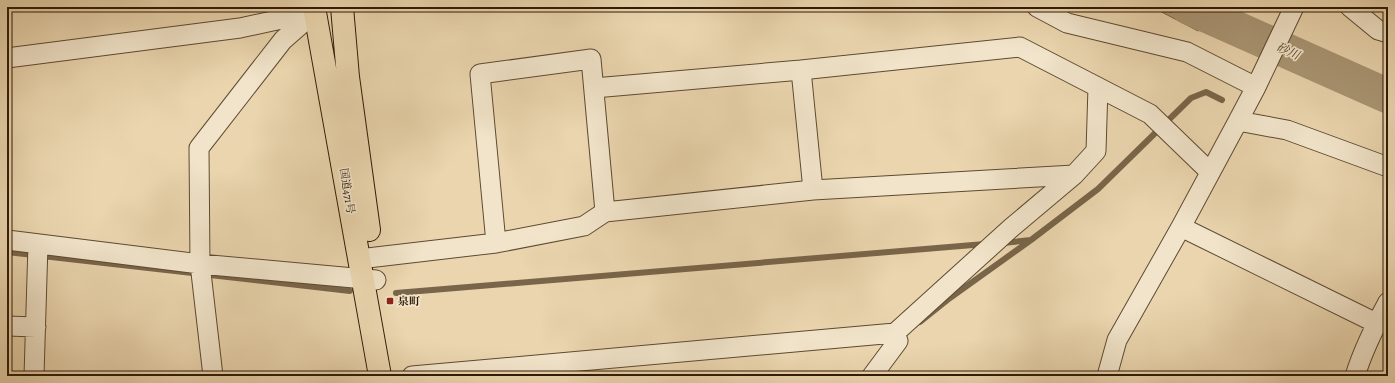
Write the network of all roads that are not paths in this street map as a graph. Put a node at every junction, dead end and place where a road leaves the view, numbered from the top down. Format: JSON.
{"nodes":[{"id":1,"x":342,"y":7,"type":"edge"},
{"id":2,"x":1037,"y":7,"type":"edge"},
{"id":3,"x":1350,"y":7,"type":"edge"},
{"id":4,"x":315,"y":9,"type":"edge"},
{"id":5,"x":1290,"y":13,"type":"edge"},
{"id":6,"x":1388,"y":33,"type":"edge"},
{"id":7,"x":7,"y":58,"type":"edge"},
{"id":8,"x":801,"y":70,"type":"junction"},
{"id":9,"x":1256,"y":87,"type":"junction"},
{"id":10,"x":594,"y":88,"type":"junction"},
{"id":11,"x":1098,"y":88,"type":"junction"},
{"id":12,"x":1238,"y":121,"type":"junction"},
{"id":13,"x":1388,"y":167,"type":"edge"},
{"id":14,"x":1210,"y":172,"type":"junction"},
{"id":15,"x":1074,"y":175,"type":"junction"},
{"id":16,"x":814,"y":190,"type":"junction"},
{"id":17,"x":605,"y":212,"type":"junction"},
{"id":18,"x":1181,"y":227,"type":"junction"},
{"id":19,"x":7,"y":240,"type":"edge"},
{"id":20,"x":496,"y":243,"type":"junction"},
{"id":21,"x":38,"y":244,"type":"junction"},
{"id":22,"x":200,"y":264,"type":"junction"},
{"id":23,"x":368,"y":270,"type":"junction"},
{"id":24,"x":1388,"y":302,"type":"edge"},
{"id":25,"x":1376,"y":323,"type":"junction"},
{"id":26,"x":7,"y":326,"type":"edge"},
{"id":27,"x":36,"y":327,"type":"junction"},
{"id":28,"x":895,"y":333,"type":"junction"},
{"id":29,"x":34,"y":376,"type":"edge"},
{"id":30,"x":213,"y":376,"type":"edge"},
{"id":31,"x":380,"y":376,"type":"edge"},
{"id":32,"x":392,"y":376,"type":"edge"},
{"id":33,"x":412,"y":376,"type":"edge"},
{"id":34,"x":872,"y":376,"type":"edge"},
{"id":35,"x":1107,"y":376,"type":"edge"},
{"id":36,"x":1355,"y":376,"type":"edge"}],
"edges":[{"from":1,"to":23,"type":"highway","name":"国道471号"},
{"from":2,"to":9,"type":"street"},
{"from":3,"to":6,"type":"street"},
{"from":4,"to":7,"type":"street"},
{"from":4,"to":22,"type":"street"},
{"from":4,"to":23,"type":"highway","name":"国道471号"},
{"from":5,"to":9,"type":"street"},
{"from":8,"to":10,"type":"street"},
{"from":8,"to":11,"type":"street"},
{"from":8,"to":16,"type":"street"},
{"from":9,"to":12,"type":"street"},
{"from":10,"to":17,"type":"street"},
{"from":10,"to":20,"type":"street"},
{"from":11,"to":14,"type":"street"},
{"from":11,"to":15,"type":"street"},
{"from":12,"to":13,"type":"street"},
{"from":12,"to":14,"type":"street"},
{"from":14,"to":18,"type":"street"},
{"from":15,"to":16,"type":"street"},
{"from":15,"to":28,"type":"street"},
{"from":16,"to":17,"type":"street"},
{"from":17,"to":20,"type":"street"},
{"from":18,"to":25,"type":"street"},
{"from":18,"to":35,"type":"street"},
{"from":19,"to":21,"type":"street"},
{"from":20,"to":23,"type":"street"},
{"from":21,"to":22,"type":"street"},
{"from":21,"to":27,"type":"street"},
{"from":22,"to":23,"type":"street"},
{"from":22,"to":30,"type":"street"},
{"from":23,"to":31,"type":"highway","name":"国道471号"},
{"from":23,"to":32,"type":"highway","name":"国道471号"},
{"from":24,"to":25,"type":"street"},
{"from":25,"to":36,"type":"street"},
{"from":26,"to":27,"type":"street"},
{"from":27,"to":29,"type":"street"},
{"from":28,"to":33,"type":"street"},
{"from":28,"to":34,"type":"street"}]}
